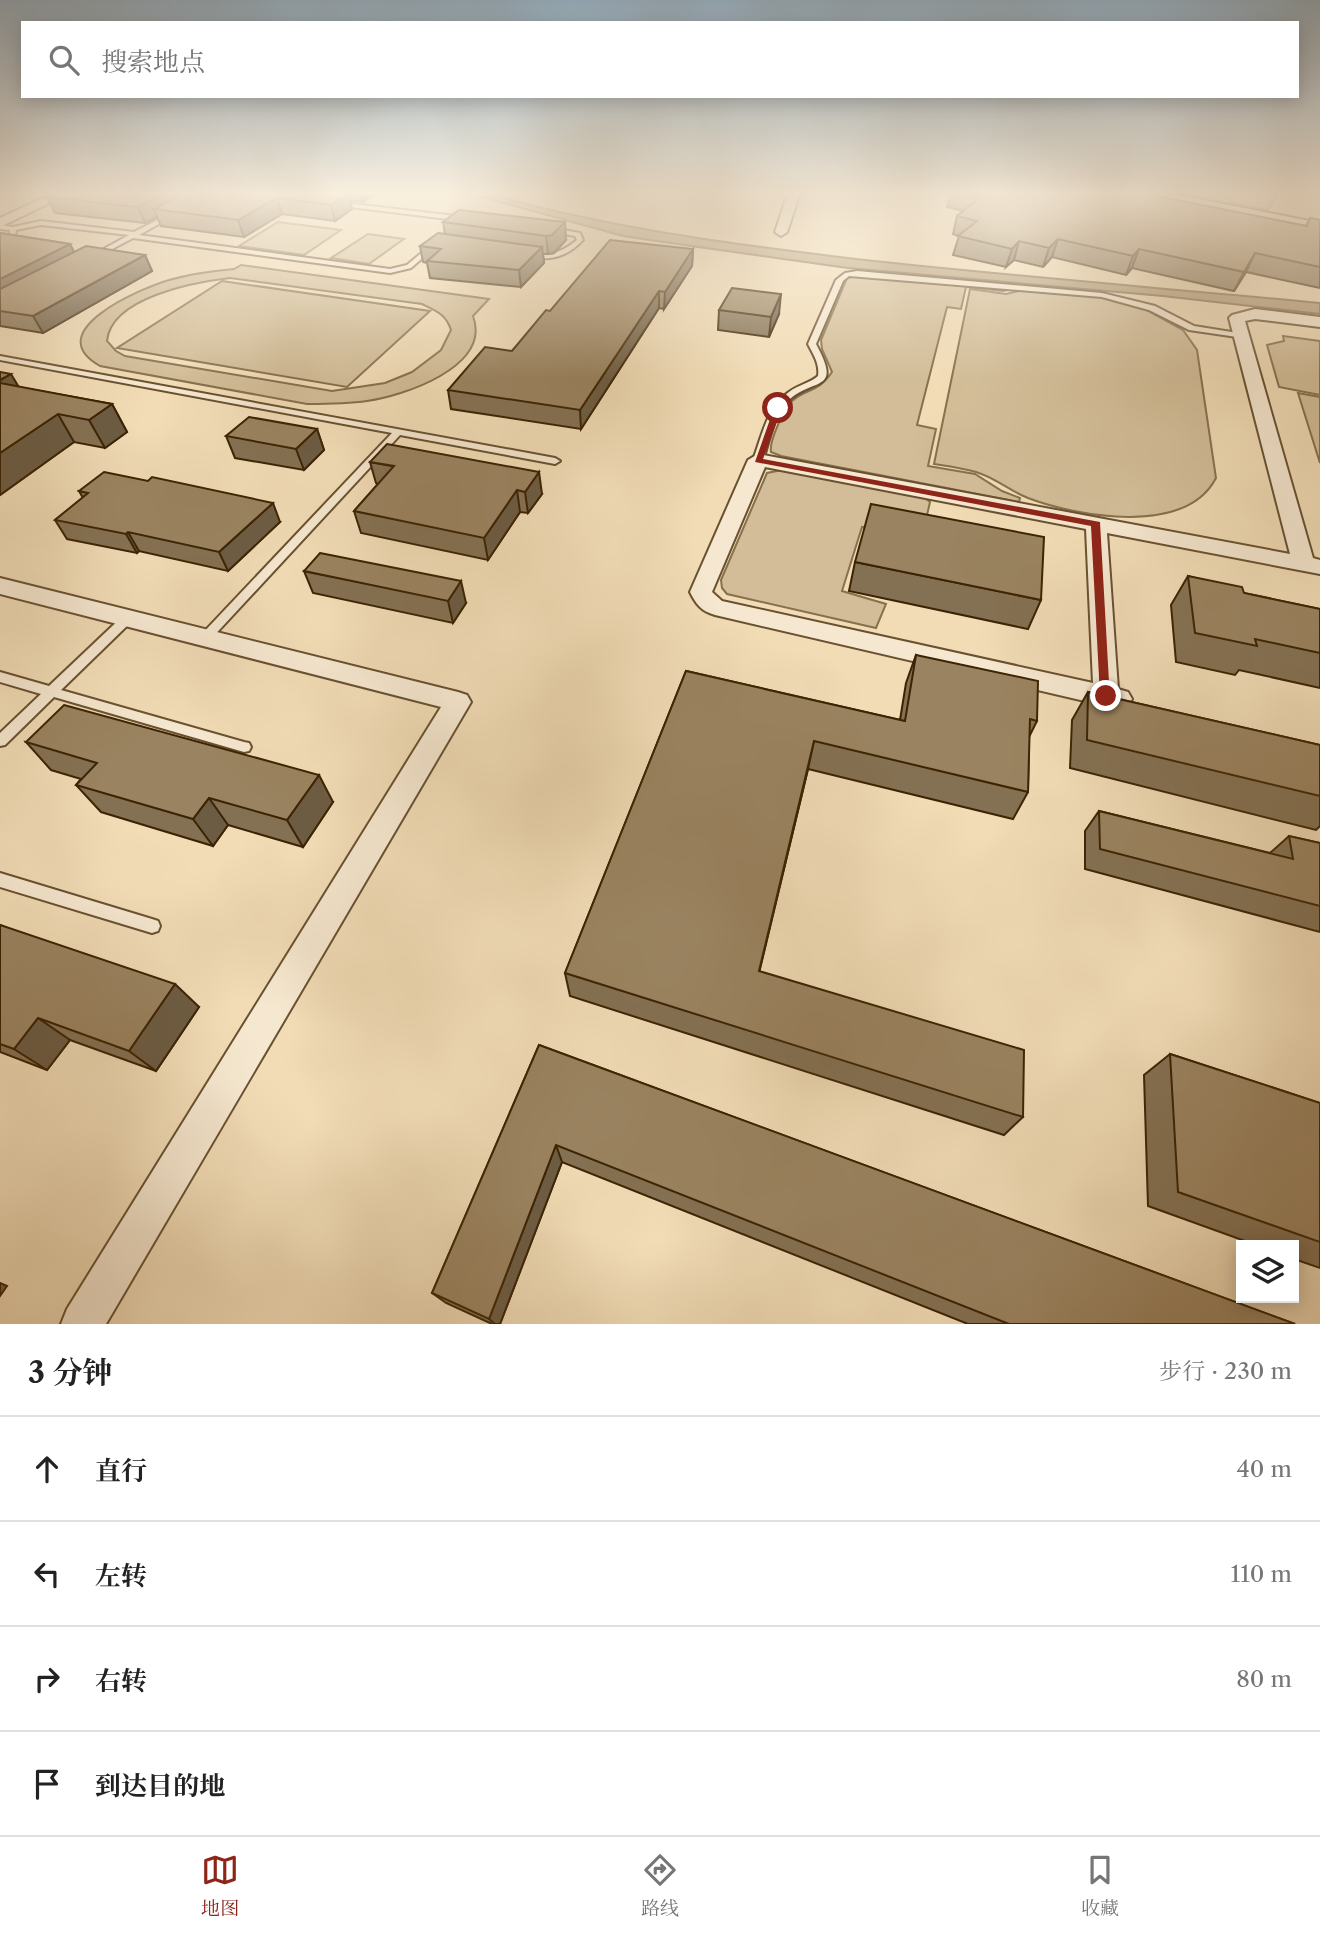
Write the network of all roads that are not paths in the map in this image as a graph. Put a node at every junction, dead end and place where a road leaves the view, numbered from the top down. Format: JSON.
{"nodes":[{"id":1,"x":93,"y":255,"type":"edge"},
{"id":2,"x":275,"y":255,"type":"edge"},
{"id":3,"x":425,"y":255,"type":"edge"},
{"id":4,"x":521,"y":255,"type":"edge"},
{"id":5,"x":563,"y":255,"type":"edge"},
{"id":6,"x":86,"y":256,"type":"edge"},
{"id":7,"x":1320,"y":322,"type":"edge"},
{"id":8,"x":1244,"y":336,"type":"junction"},
{"id":9,"x":0,"y":358,"type":"edge"},
{"id":10,"x":398,"y":431,"type":"junction"},
{"id":11,"x":758,"y":460,"type":"junction"},
{"id":12,"x":555,"y":461,"type":"dead end"},
{"id":13,"x":1096,"y":524,"type":"junction"},
{"id":14,"x":1311,"y":565,"type":"edge"},
{"id":15,"x":0,"y":586,"type":"edge"},
{"id":16,"x":128,"y":618,"type":"junction"},
{"id":17,"x":205,"y":638,"type":"junction"},
{"id":18,"x":0,"y":677,"type":"edge"},
{"id":19,"x":52,"y":691,"type":"junction"},
{"id":20,"x":1106,"y":696,"type":"junction"},
{"id":21,"x":1146,"y":706,"type":"edge"},
{"id":22,"x":0,"y":741,"type":"edge"},
{"id":23,"x":244,"y":747,"type":"dead end"},
{"id":24,"x":0,"y":880,"type":"edge"},
{"id":25,"x":152,"y":926,"type":"dead end"},
{"id":26,"x":82,"y":1324,"type":"edge"}],
"edges":[{"from":1,"to":6,"type":"lane"},
{"from":2,"to":3,"type":"lane"},
{"from":4,"to":5,"type":"lane"},
{"from":7,"to":8,"type":"street"},
{"from":8,"to":11,"type":"lane"},
{"from":8,"to":14,"type":"street"},
{"from":9,"to":10,"type":"lane"},
{"from":10,"to":12,"type":"lane"},
{"from":10,"to":17,"type":"lane"},
{"from":11,"to":13,"type":"street"},
{"from":11,"to":20,"type":"street"},
{"from":13,"to":14,"type":"street"},
{"from":13,"to":20,"type":"street"},
{"from":15,"to":16,"type":"street"},
{"from":16,"to":17,"type":"street"},
{"from":16,"to":19,"type":"lane"},
{"from":17,"to":26,"type":"street"},
{"from":18,"to":19,"type":"lane"},
{"from":19,"to":22,"type":"lane"},
{"from":19,"to":23,"type":"lane"},
{"from":20,"to":21,"type":"street"},
{"from":24,"to":25,"type":"lane"}]}
